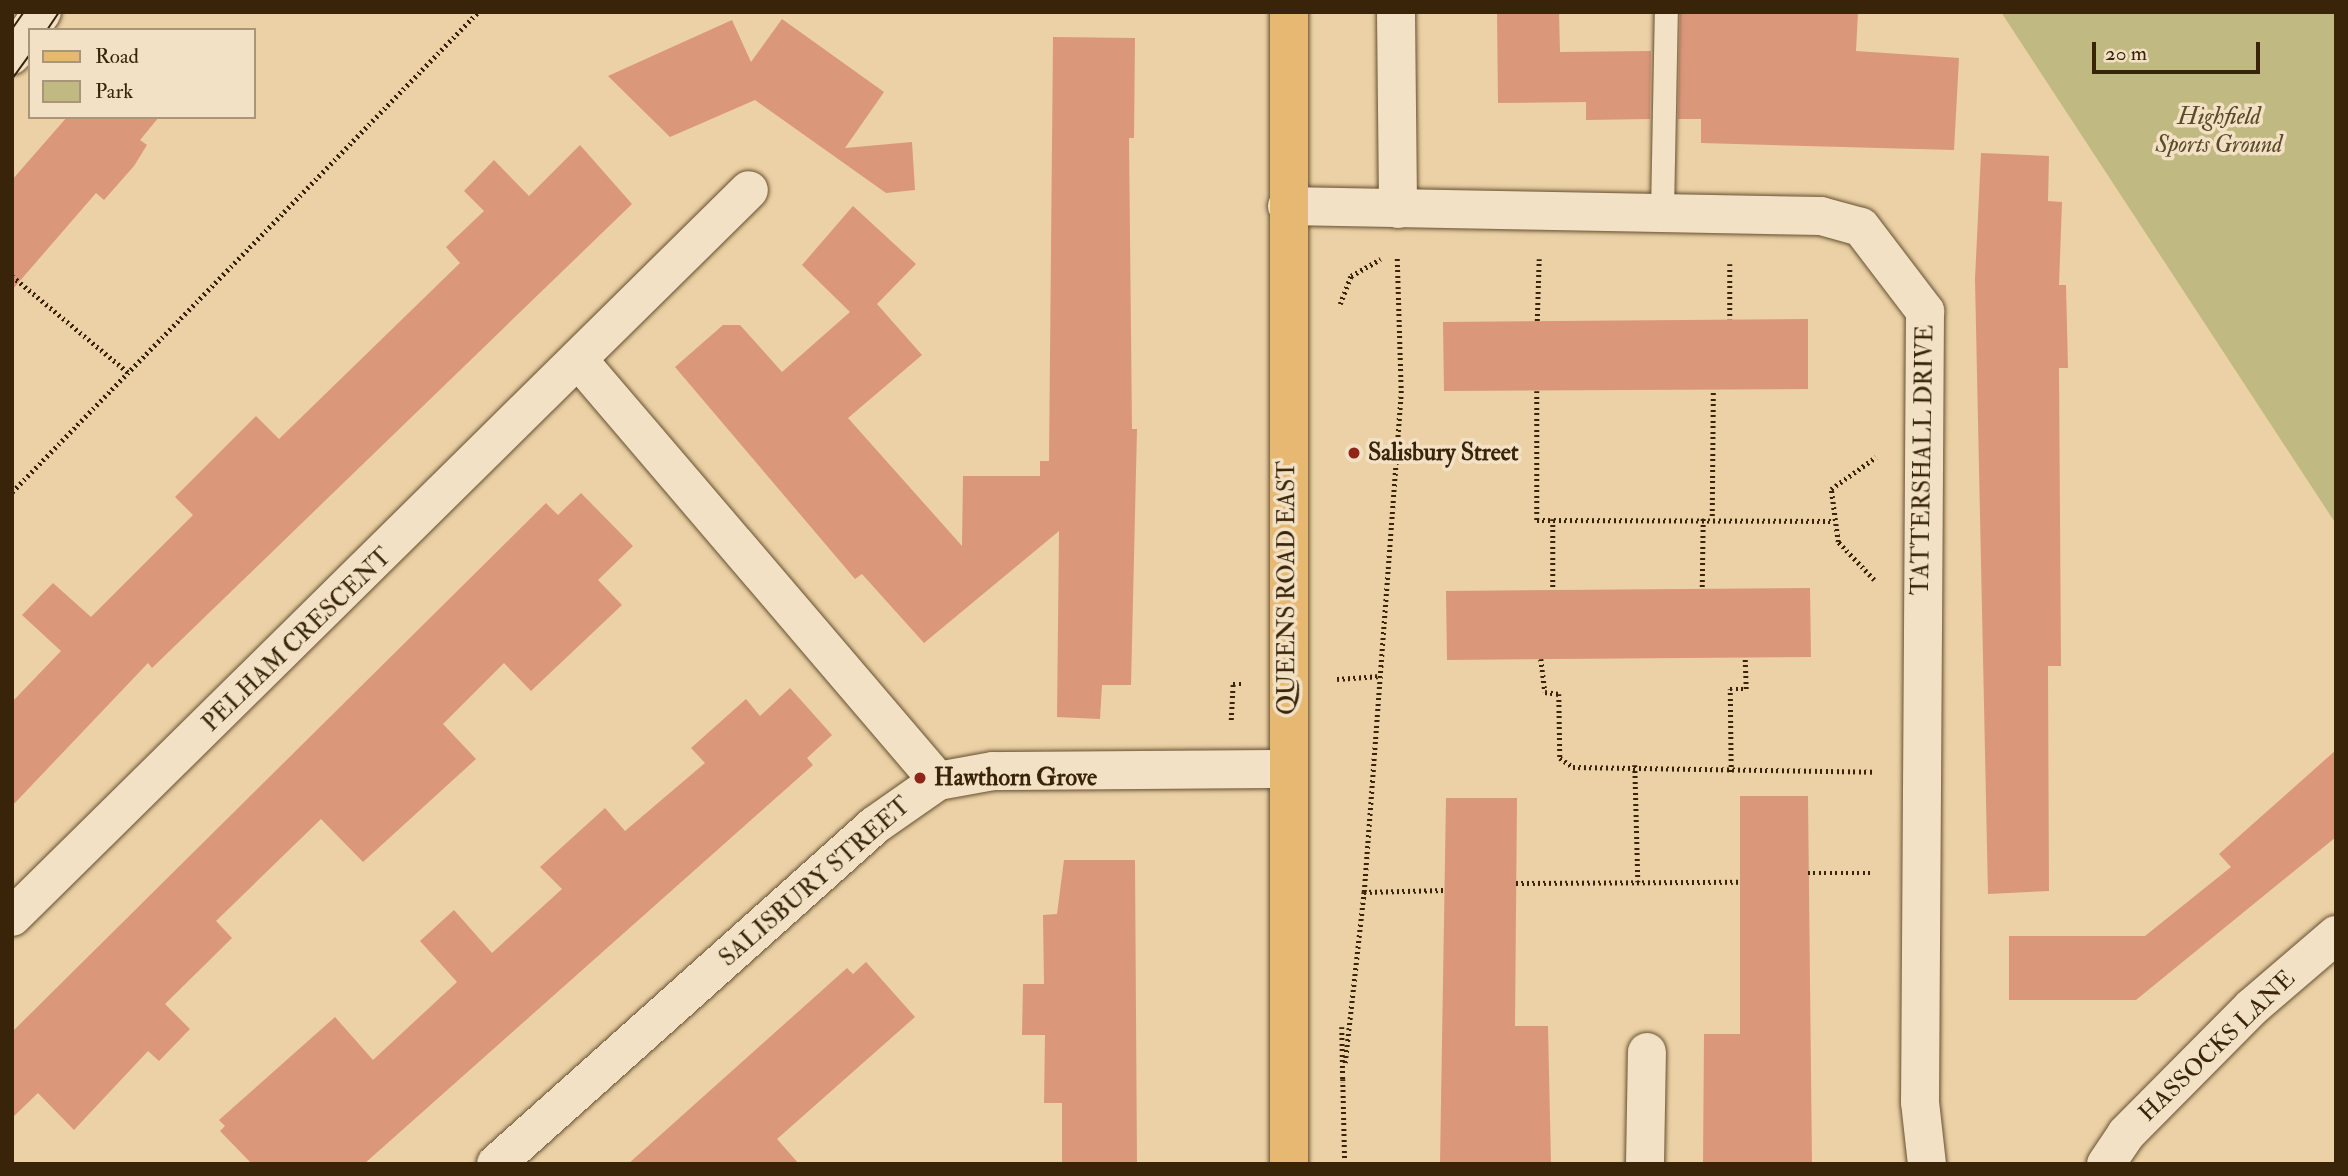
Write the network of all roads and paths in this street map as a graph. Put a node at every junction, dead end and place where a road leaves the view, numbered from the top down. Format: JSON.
{"nodes":[{"id":1,"x":42,"y":12,"type":"edge"},
{"id":2,"x":478,"y":12,"type":"edge"},
{"id":3,"x":1289,"y":12,"type":"edge"},
{"id":4,"x":1396,"y":12,"type":"edge"},
{"id":5,"x":1666,"y":12,"type":"edge"},
{"id":6,"x":31,"y":28,"type":"edge"},
{"id":7,"x":28,"y":32,"type":"edge"},
{"id":8,"x":12,"y":55,"type":"edge"},
{"id":9,"x":749,"y":190,"type":"dead end"},
{"id":10,"x":1287,"y":206,"type":"junction"},
{"id":11,"x":1398,"y":209,"type":"junction"},
{"id":12,"x":1662,"y":212,"type":"junction"},
{"id":13,"x":1407,"y":250,"type":"dead end"},
{"id":14,"x":1397,"y":251,"type":"junction"},
{"id":15,"x":1527,"y":251,"type":"dead end"},
{"id":16,"x":12,"y":276,"type":"edge"},
{"id":17,"x":1340,"y":317,"type":"dead end"},
{"id":18,"x":1537,"y":321,"type":"dead end"},
{"id":19,"x":581,"y":363,"type":"junction"},
{"id":20,"x":130,"y":374,"type":"junction"},
{"id":21,"x":1713,"y":390,"type":"dead end"},
{"id":22,"x":1537,"y":391,"type":"dead end"},
{"id":23,"x":1884,"y":467,"type":"dead end"},
{"id":24,"x":12,"y":492,"type":"edge"},
{"id":25,"x":1712,"y":516,"type":"junction"},
{"id":26,"x":1703,"y":517,"type":"junction"},
{"id":27,"x":1553,"y":519,"type":"junction"},
{"id":28,"x":1832,"y":521,"type":"junction"},
{"id":29,"x":1702,"y":587,"type":"dead end"},
{"id":30,"x":1887,"y":587,"type":"dead end"},
{"id":31,"x":1553,"y":590,"type":"dead end"},
{"id":32,"x":1745,"y":657,"type":"dead end"},
{"id":33,"x":1541,"y":659,"type":"dead end"},
{"id":34,"x":1337,"y":666,"type":"dead end"},
{"id":35,"x":1337,"y":691,"type":"dead end"},
{"id":36,"x":1635,"y":765,"type":"junction"},
{"id":37,"x":1287,"y":769,"type":"junction"},
{"id":38,"x":1731,"y":772,"type":"junction"},
{"id":39,"x":1887,"y":772,"type":"dead end"},
{"id":40,"x":938,"y":781,"type":"junction"},
{"id":41,"x":1808,"y":873,"type":"dead end"},
{"id":42,"x":1888,"y":873,"type":"dead end"},
{"id":43,"x":1638,"y":882,"type":"junction"},
{"id":44,"x":1516,"y":883,"type":"dead end"},
{"id":45,"x":1740,"y":883,"type":"dead end"},
{"id":46,"x":1445,"y":890,"type":"dead end"},
{"id":47,"x":1364,"y":892,"type":"junction"},
{"id":48,"x":12,"y":917,"type":"edge"},
{"id":49,"x":2336,"y":935,"type":"edge"},
{"id":50,"x":1342,"y":1000,"type":"dead end"},
{"id":51,"x":1647,"y":1052,"type":"dead end"},
{"id":52,"x":1343,"y":1082,"type":"junction"},
{"id":53,"x":496,"y":1164,"type":"edge"},
{"id":54,"x":1289,"y":1164,"type":"edge"},
{"id":55,"x":1345,"y":1164,"type":"edge"},
{"id":56,"x":1645,"y":1164,"type":"edge"},
{"id":57,"x":1927,"y":1164,"type":"edge"},
{"id":58,"x":2106,"y":1164,"type":"edge"}],
"edges":[{"from":1,"to":6,"type":"street"},
{"from":2,"to":20,"type":"path"},
{"from":3,"to":10,"type":"main road","name":"QUEENS ROAD EAST"},
{"from":4,"to":11,"type":"street"},
{"from":5,"to":12,"type":"lane"},
{"from":7,"to":8,"type":"street"},
{"from":9,"to":19,"type":"street","name":"PELHAM CRESCENT"},
{"from":10,"to":11,"type":"street","name":"TATTERSHALL DRIVE"},
{"from":10,"to":37,"type":"main road","name":"QUEENS ROAD EAST"},
{"from":11,"to":12,"type":"street","name":"TATTERSHALL DRIVE"},
{"from":12,"to":57,"type":"street","name":"TATTERSHALL DRIVE"},
{"from":13,"to":14,"type":"path"},
{"from":14,"to":17,"type":"path"},
{"from":14,"to":47,"type":"path"},
{"from":15,"to":18,"type":"path"},
{"from":16,"to":20,"type":"path"},
{"from":19,"to":40,"type":"street"},
{"from":19,"to":48,"type":"street","name":"PELHAM CRESCENT"},
{"from":20,"to":24,"type":"path"},
{"from":21,"to":25,"type":"path"},
{"from":22,"to":27,"type":"path"},
{"from":23,"to":28,"type":"path"},
{"from":25,"to":26,"type":"path"},
{"from":25,"to":28,"type":"path"},
{"from":26,"to":27,"type":"path"},
{"from":26,"to":29,"type":"path"},
{"from":27,"to":31,"type":"path"},
{"from":28,"to":30,"type":"path"},
{"from":32,"to":38,"type":"path"},
{"from":33,"to":36,"type":"path"},
{"from":34,"to":35,"type":"path"},
{"from":36,"to":38,"type":"path"},
{"from":36,"to":43,"type":"path"},
{"from":37,"to":40,"type":"street","name":"SALISBURY STREET"},
{"from":37,"to":54,"type":"main road","name":"QUEENS ROAD EAST"},
{"from":38,"to":39,"type":"path"},
{"from":40,"to":53,"type":"street","name":"SALISBURY STREET"},
{"from":41,"to":42,"type":"path"},
{"from":43,"to":44,"type":"path"},
{"from":43,"to":45,"type":"path"},
{"from":46,"to":47,"type":"path"},
{"from":47,"to":52,"type":"path"},
{"from":49,"to":58,"type":"street","name":"HASSOCKS LANE"},
{"from":50,"to":52,"type":"path"},
{"from":51,"to":56,"type":"street"},
{"from":52,"to":55,"type":"path"}]}
